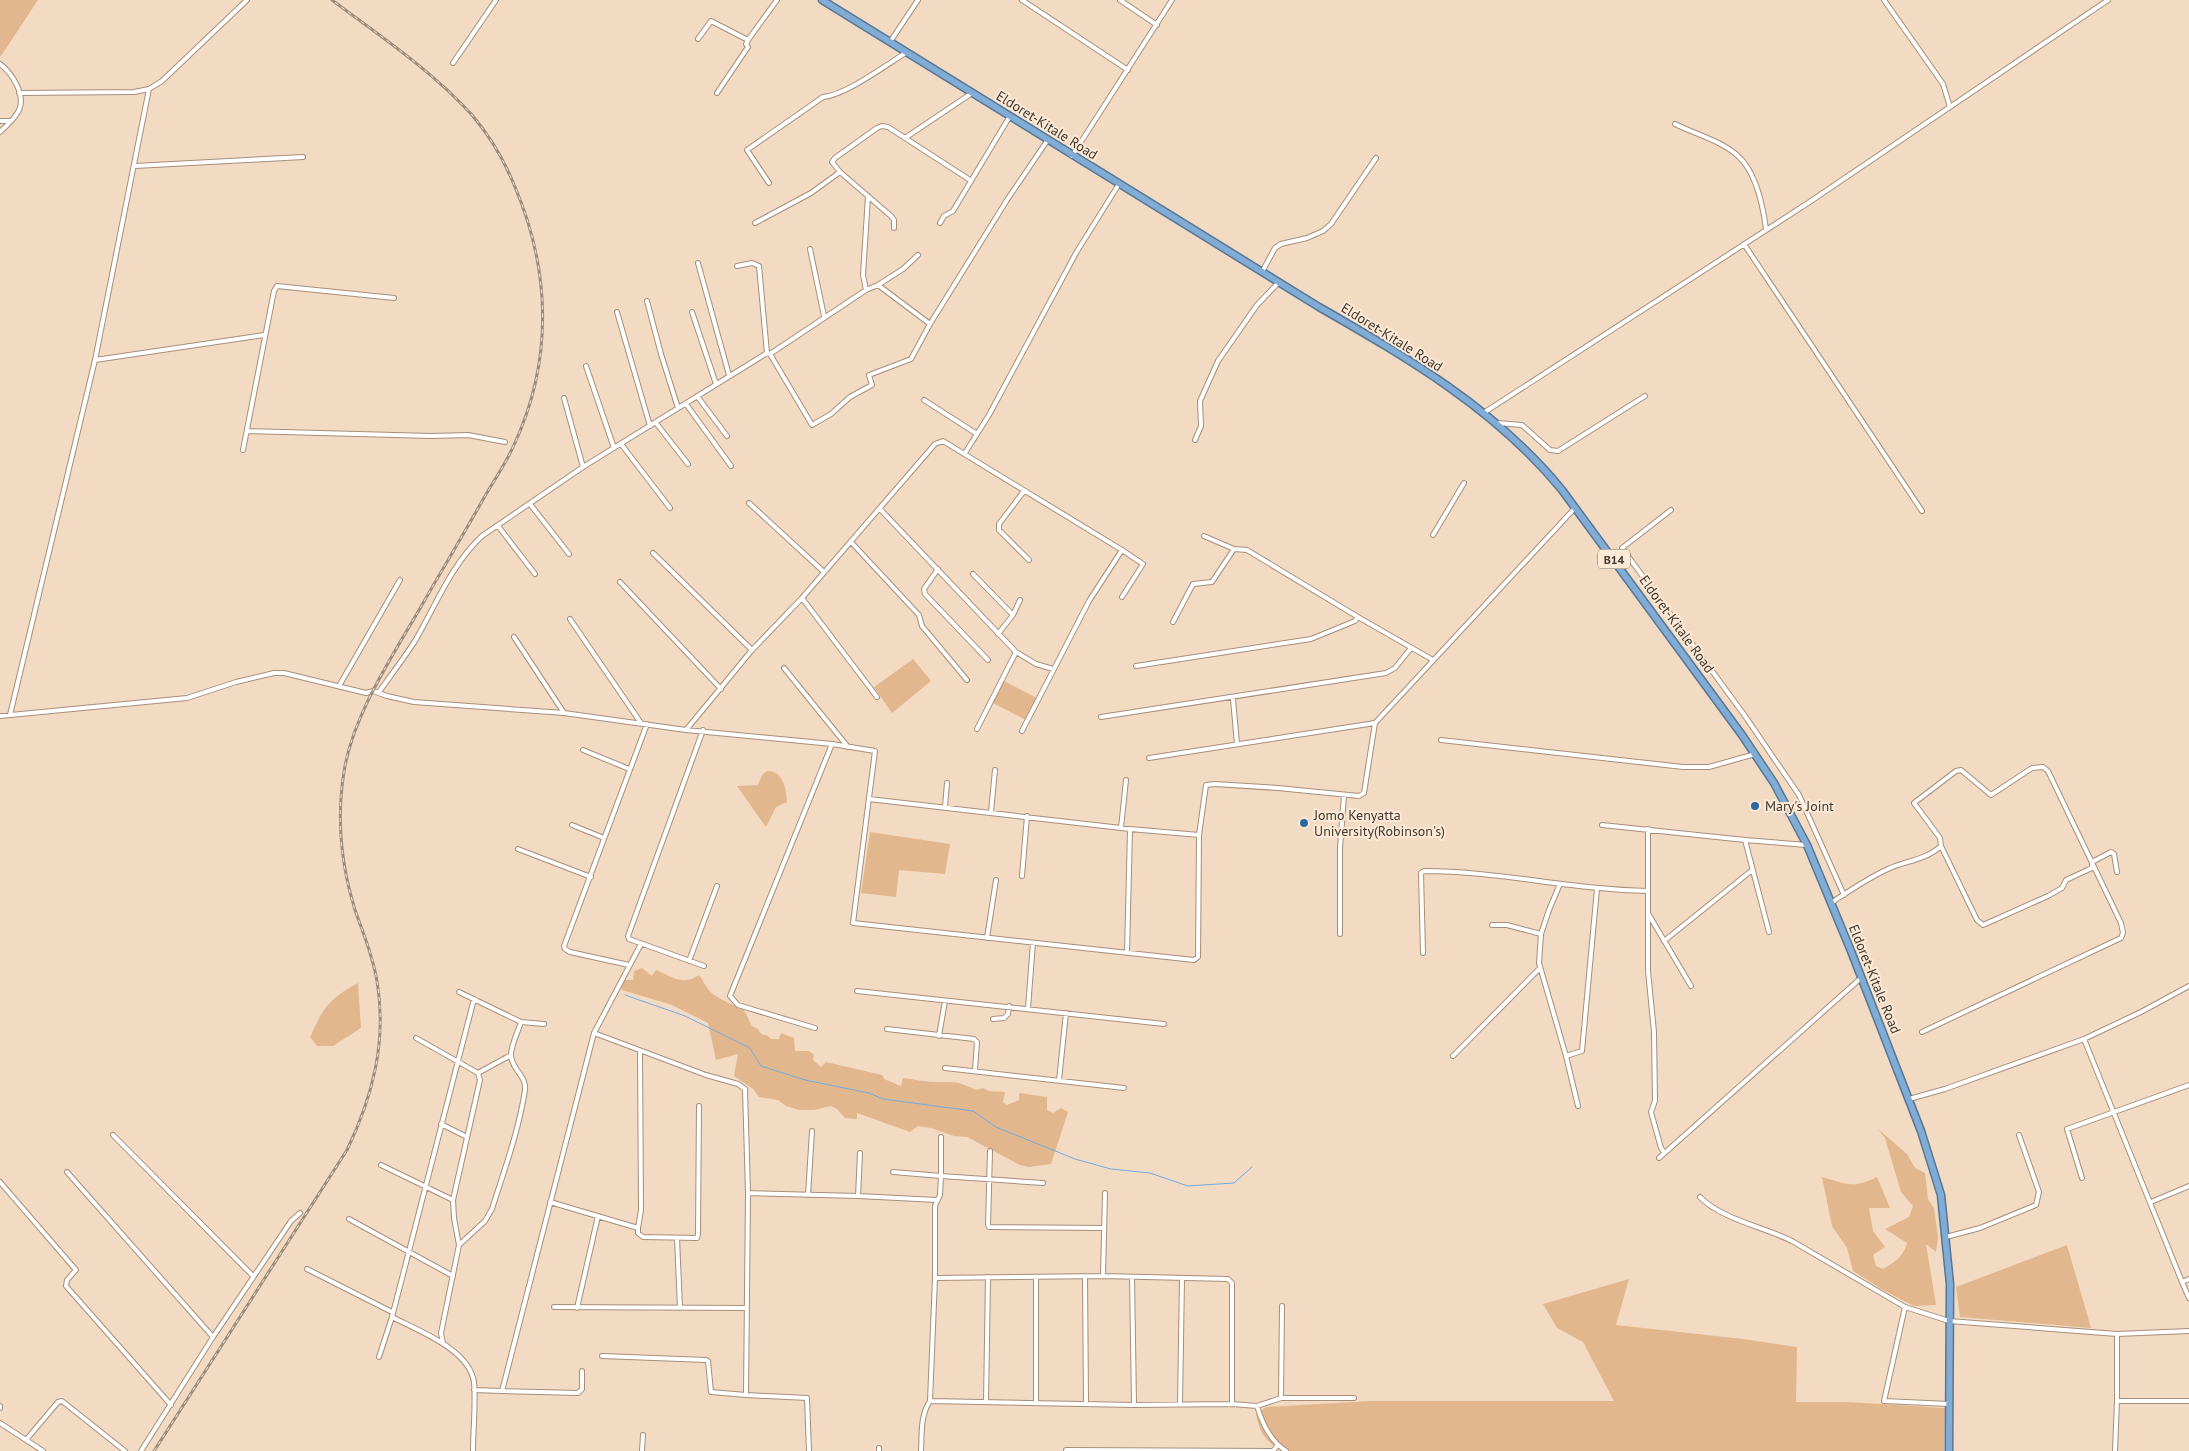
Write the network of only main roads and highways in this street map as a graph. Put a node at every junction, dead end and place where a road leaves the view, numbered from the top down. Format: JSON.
{"nodes":[{"id":1,"x":822,"y":0,"type":"edge"},
{"id":2,"x":1949,"y":1451,"type":"edge"}],
"edges":[{"from":1,"to":2,"type":"highway","name":"Eldoret-Kitale Road","number":"B14"}]}
